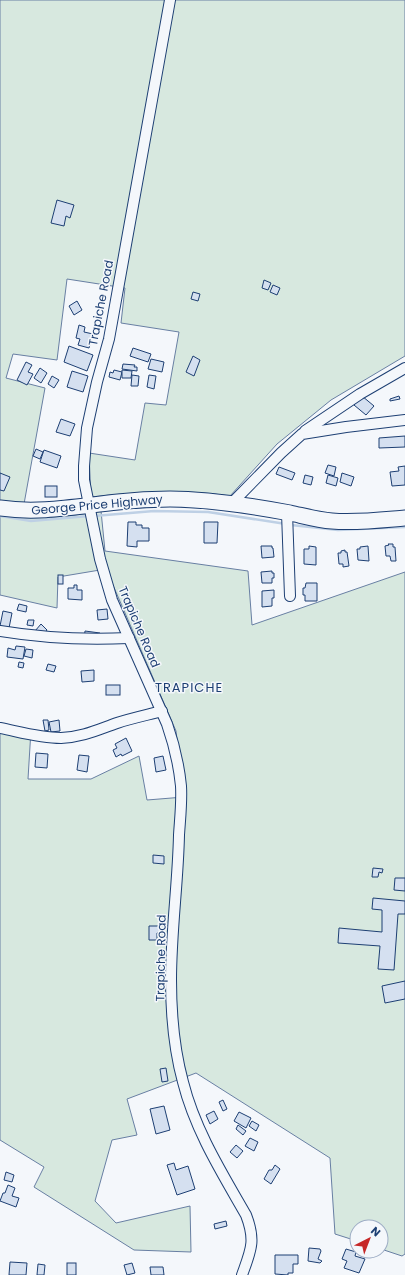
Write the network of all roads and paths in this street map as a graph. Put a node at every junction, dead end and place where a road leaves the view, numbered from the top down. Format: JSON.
{"nodes":[{"id":1,"x":170,"y":0,"type":"edge"},
{"id":2,"x":405,"y":368,"type":"edge"},
{"id":3,"x":405,"y":420,"type":"edge"},
{"id":4,"x":302,"y":434,"type":"junction"},
{"id":5,"x":231,"y":504,"type":"junction"},
{"id":6,"x":89,"y":506,"type":"junction"},
{"id":7,"x":0,"y":508,"type":"edge"},
{"id":8,"x":405,"y":509,"type":"edge"},
{"id":9,"x":288,"y":513,"type":"junction"},
{"id":10,"x":405,"y":518,"type":"edge"},
{"id":11,"x":290,"y":596,"type":"dead end"},
{"id":12,"x":0,"y":631,"type":"edge"},
{"id":13,"x":129,"y":638,"type":"junction"},
{"id":14,"x":162,"y":711,"type":"junction"},
{"id":15,"x":0,"y":728,"type":"edge"},
{"id":16,"x":242,"y":1275,"type":"edge"}],
"edges":[{"from":1,"to":6,"type":"street","name":"Trapiche Road"},
{"from":2,"to":4,"type":"street"},
{"from":3,"to":4,"type":"street"},
{"from":4,"to":5,"type":"street"},
{"from":5,"to":6,"type":"highway","name":"George Price Highway"},
{"from":5,"to":9,"type":"highway","name":"George Price Highway"},
{"from":6,"to":7,"type":"highway","name":"George Price Highway"},
{"from":6,"to":13,"type":"street","name":"Trapiche Road"},
{"from":8,"to":9,"type":"highway"},
{"from":9,"to":10,"type":"highway"},
{"from":9,"to":11,"type":"street"},
{"from":12,"to":13,"type":"street"},
{"from":13,"to":14,"type":"street","name":"Trapiche Road"},
{"from":14,"to":15,"type":"street"},
{"from":14,"to":16,"type":"street","name":"Trapiche Road"}]}
